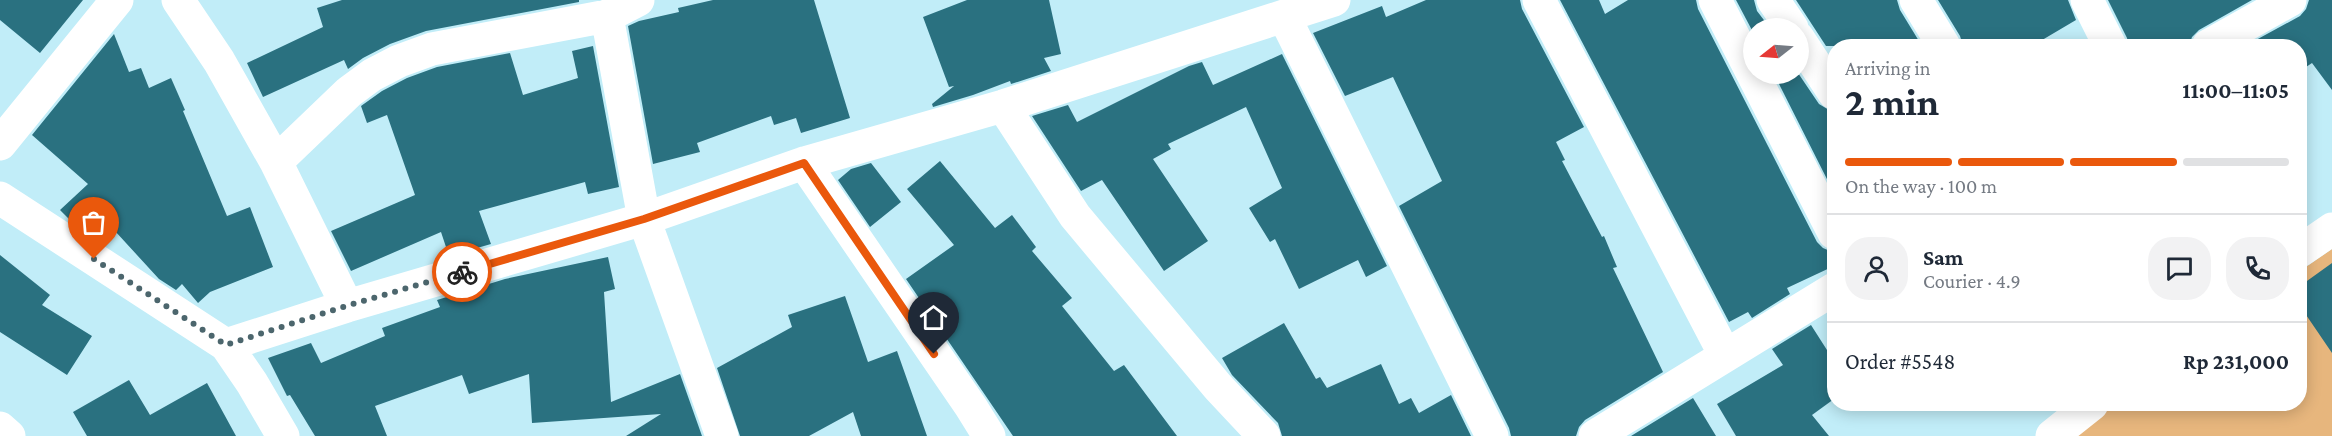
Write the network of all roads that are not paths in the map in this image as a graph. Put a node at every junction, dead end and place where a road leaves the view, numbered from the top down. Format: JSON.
{"nodes":[{"id":1,"x":117,"y":0,"type":"edge"},
{"id":2,"x":178,"y":0,"type":"edge"},
{"id":3,"x":638,"y":0,"type":"edge"},
{"id":4,"x":1334,"y":0,"type":"edge"},
{"id":5,"x":1539,"y":0,"type":"edge"},
{"id":6,"x":1715,"y":0,"type":"edge"},
{"id":7,"x":1773,"y":0,"type":"edge"},
{"id":8,"x":1916,"y":0,"type":"edge"},
{"id":9,"x":2087,"y":0,"type":"edge"},
{"id":10,"x":2290,"y":0,"type":"edge"},
{"id":11,"x":607,"y":16,"type":"junction"},
{"id":12,"x":1284,"y":16,"type":"junction"},
{"id":13,"x":1785,"y":18,"type":"edge"},
{"id":14,"x":1940,"y":39,"type":"edge"},
{"id":15,"x":2106,"y":39,"type":"edge"},
{"id":16,"x":2220,"y":39,"type":"edge"},
{"id":17,"x":1809,"y":55,"type":"edge"},
{"id":18,"x":1827,"y":82,"type":"edge"},
{"id":19,"x":1003,"y":106,"type":"junction"},
{"id":20,"x":0,"y":144,"type":"edge"},
{"id":21,"x":276,"y":162,"type":"junction"},
{"id":22,"x":804,"y":163,"type":"junction"},
{"id":23,"x":0,"y":198,"type":"edge"},
{"id":24,"x":644,"y":219,"type":"junction"},
{"id":25,"x":1827,"y":219,"type":"edge"},
{"id":26,"x":2332,"y":228,"type":"edge"},
{"id":27,"x":2307,"y":246,"type":"edge"},
{"id":28,"x":1827,"y":293,"type":"edge"},
{"id":29,"x":346,"y":306,"type":"junction"},
{"id":30,"x":226,"y":345,"type":"junction"},
{"id":31,"x":1725,"y":355,"type":"junction"},
{"id":32,"x":2083,"y":411,"type":"edge"},
{"id":33,"x":0,"y":428,"type":"edge"},
{"id":34,"x":9,"y":436,"type":"edge"},
{"id":35,"x":283,"y":436,"type":"edge"},
{"id":36,"x":722,"y":436,"type":"edge"},
{"id":37,"x":989,"y":436,"type":"edge"},
{"id":38,"x":1264,"y":436,"type":"edge"},
{"id":39,"x":1492,"y":436,"type":"edge"},
{"id":40,"x":1595,"y":436,"type":"edge"},
{"id":41,"x":2052,"y":436,"type":"edge"}],
"edges":[{"from":1,"to":20,"type":"street"},
{"from":2,"to":21,"type":"street"},
{"from":3,"to":11,"type":"street"},
{"from":4,"to":12,"type":"street"},
{"from":5,"to":31,"type":"street"},
{"from":6,"to":25,"type":"street"},
{"from":7,"to":13,"type":"street"},
{"from":8,"to":14,"type":"street"},
{"from":9,"to":15,"type":"street"},
{"from":10,"to":16,"type":"street"},
{"from":11,"to":21,"type":"street"},
{"from":11,"to":24,"type":"street"},
{"from":12,"to":19,"type":"street"},
{"from":12,"to":39,"type":"street"},
{"from":17,"to":18,"type":"street"},
{"from":19,"to":22,"type":"street"},
{"from":19,"to":38,"type":"street"},
{"from":21,"to":29,"type":"street"},
{"from":22,"to":24,"type":"street"},
{"from":22,"to":37,"type":"street"},
{"from":23,"to":30,"type":"street"},
{"from":24,"to":29,"type":"street"},
{"from":24,"to":36,"type":"street"},
{"from":26,"to":27,"type":"street"},
{"from":28,"to":31,"type":"street"},
{"from":29,"to":30,"type":"street"},
{"from":30,"to":35,"type":"street"},
{"from":31,"to":40,"type":"street"},
{"from":32,"to":41,"type":"street"},
{"from":33,"to":34,"type":"street"}]}
